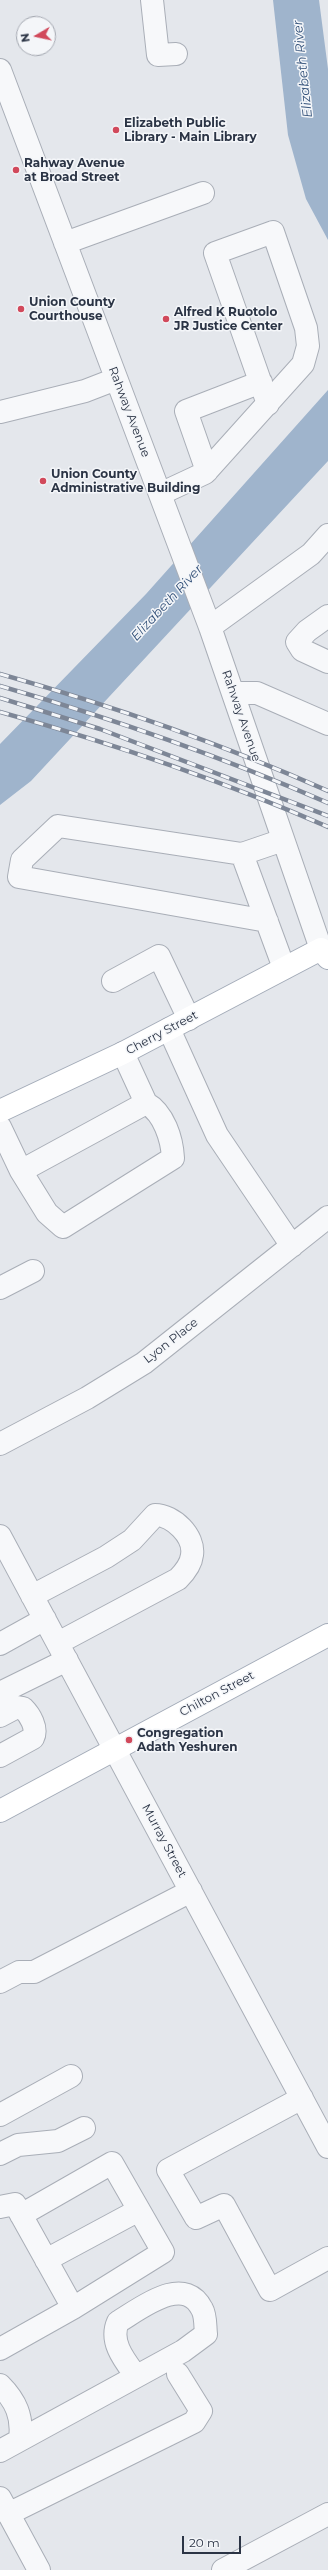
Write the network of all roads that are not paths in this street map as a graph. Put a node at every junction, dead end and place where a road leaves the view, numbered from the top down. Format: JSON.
{"nodes":[{"id":1,"x":152,"y":0,"type":"edge"},
{"id":2,"x":176,"y":54,"type":"dead end"},
{"id":3,"x":0,"y":70,"type":"edge"},
{"id":4,"x":203,"y":193,"type":"dead end"},
{"id":5,"x":65,"y":243,"type":"junction"},
{"id":6,"x":116,"y":379,"type":"junction"},
{"id":7,"x":261,"y":382,"type":"junction"},
{"id":8,"x":268,"y":404,"type":"junction"},
{"id":9,"x":0,"y":412,"type":"edge"},
{"id":10,"x":207,"y":471,"type":"junction"},
{"id":11,"x":160,"y":494,"type":"junction"},
{"id":12,"x":328,"y":535,"type":"edge"},
{"id":13,"x":328,"y":616,"type":"edge"},
{"id":14,"x":210,"y":627,"type":"junction"},
{"id":15,"x":328,"y":662,"type":"edge"},
{"id":16,"x":233,"y":693,"type":"junction"},
{"id":17,"x":328,"y":724,"type":"edge"},
{"id":18,"x":283,"y":840,"type":"junction"},
{"id":19,"x":242,"y":854,"type":"junction"},
{"id":20,"x":267,"y":921,"type":"junction"},
{"id":21,"x":324,"y":954,"type":"edge"},
{"id":22,"x":284,"y":968,"type":"junction"},
{"id":23,"x":113,"y":981,"type":"dead end"},
{"id":24,"x":189,"y":1019,"type":"junction"},
{"id":25,"x":169,"y":1029,"type":"junction"},
{"id":26,"x":123,"y":1053,"type":"junction"},
{"id":27,"x":146,"y":1103,"type":"junction"},
{"id":28,"x":0,"y":1111,"type":"edge"},
{"id":29,"x":0,"y":1127,"type":"edge"},
{"id":30,"x":21,"y":1171,"type":"junction"},
{"id":31,"x":328,"y":1217,"type":"edge"},
{"id":32,"x":292,"y":1246,"type":"junction"},
{"id":33,"x":33,"y":1271,"type":"dead end"},
{"id":34,"x":0,"y":1288,"type":"edge"},
{"id":35,"x":0,"y":1444,"type":"edge"},
{"id":36,"x":0,"y":1536,"type":"edge"},
{"id":37,"x":32,"y":1596,"type":"junction"},
{"id":38,"x":45,"y":1619,"type":"junction"},
{"id":39,"x":328,"y":1635,"type":"edge"},
{"id":40,"x":0,"y":1644,"type":"edge"},
{"id":41,"x":62,"y":1652,"type":"junction"},
{"id":42,"x":0,"y":1693,"type":"edge"},
{"id":43,"x":0,"y":1716,"type":"edge"},
{"id":44,"x":114,"y":1748,"type":"junction"},
{"id":45,"x":0,"y":1756,"type":"edge"},
{"id":46,"x":0,"y":1811,"type":"edge"},
{"id":47,"x":191,"y":1891,"type":"junction"},
{"id":48,"x":0,"y":1982,"type":"edge"},
{"id":49,"x":71,"y":2076,"type":"dead end"},
{"id":50,"x":302,"y":2098,"type":"junction"},
{"id":51,"x":0,"y":2115,"type":"edge"},
{"id":52,"x":84,"y":2128,"type":"dead end"},
{"id":53,"x":328,"y":2147,"type":"edge"},
{"id":54,"x":0,"y":2154,"type":"edge"},
{"id":55,"x":0,"y":2208,"type":"edge"},
{"id":56,"x":139,"y":2210,"type":"junction"},
{"id":57,"x":21,"y":2215,"type":"junction"},
{"id":58,"x":328,"y":2258,"type":"edge"},
{"id":59,"x":46,"y":2260,"type":"junction"},
{"id":60,"x":73,"y":2308,"type":"junction"},
{"id":61,"x":0,"y":2349,"type":"edge"},
{"id":62,"x":140,"y":2374,"type":"junction"},
{"id":63,"x":178,"y":2374,"type":"dead end"},
{"id":64,"x":0,"y":2384,"type":"edge"},
{"id":65,"x":20,"y":2439,"type":"junction"},
{"id":66,"x":0,"y":2451,"type":"edge"},
{"id":67,"x":4,"y":2506,"type":"edge"},
{"id":68,"x":328,"y":2514,"type":"edge"},
{"id":69,"x":39,"y":2570,"type":"edge"},
{"id":70,"x":223,"y":2570,"type":"edge"}],
"edges":[{"from":1,"to":2,"type":"street"},
{"from":3,"to":5,"type":"street","name":"Rahway Avenue"},
{"from":4,"to":5,"type":"street"},
{"from":5,"to":6,"type":"street","name":"Rahway Avenue"},
{"from":6,"to":9,"type":"street"},
{"from":6,"to":11,"type":"street","name":"Rahway Avenue"},
{"from":7,"to":8,"type":"street"},
{"from":7,"to":8,"type":"street"},
{"from":7,"to":10,"type":"street"},
{"from":8,"to":10,"type":"street"},
{"from":10,"to":11,"type":"street"},
{"from":11,"to":14,"type":"street","name":"Rahway Avenue"},
{"from":12,"to":14,"type":"street"},
{"from":13,"to":15,"type":"street"},
{"from":14,"to":16,"type":"street","name":"Rahway Avenue"},
{"from":16,"to":17,"type":"street"},
{"from":16,"to":18,"type":"street","name":"Rahway Avenue"},
{"from":18,"to":19,"type":"street"},
{"from":18,"to":21,"type":"street","name":"Rahway Avenue"},
{"from":19,"to":20,"type":"street"},
{"from":19,"to":20,"type":"street"},
{"from":20,"to":22,"type":"street"},
{"from":21,"to":22,"type":"main road","name":"Cherry Street"},
{"from":22,"to":24,"type":"main road","name":"Cherry Street"},
{"from":23,"to":24,"type":"street"},
{"from":24,"to":25,"type":"main road","name":"Cherry Street"},
{"from":25,"to":26,"type":"main road","name":"Cherry Street"},
{"from":25,"to":32,"type":"street"},
{"from":26,"to":27,"type":"street"},
{"from":26,"to":28,"type":"main road","name":"Cherry Street"},
{"from":27,"to":30,"type":"street"},
{"from":27,"to":30,"type":"street"},
{"from":29,"to":30,"type":"street"},
{"from":31,"to":32,"type":"street","name":"Lyon Place"},
{"from":32,"to":35,"type":"street","name":"Lyon Place"},
{"from":33,"to":34,"type":"street"},
{"from":36,"to":37,"type":"street","name":"Murray Street"},
{"from":37,"to":38,"type":"street","name":"Murray Street"},
{"from":37,"to":41,"type":"street"},
{"from":38,"to":40,"type":"street"},
{"from":38,"to":41,"type":"street","name":"Murray Street"},
{"from":39,"to":44,"type":"main road","name":"Chilton Street"},
{"from":41,"to":42,"type":"street"},
{"from":41,"to":44,"type":"street","name":"Murray Street"},
{"from":43,"to":45,"type":"street"},
{"from":44,"to":46,"type":"main road","name":"Chilton Street"},
{"from":44,"to":47,"type":"street","name":"Murray Street"},
{"from":47,"to":48,"type":"street"},
{"from":47,"to":50,"type":"street","name":"Murray Street"},
{"from":49,"to":51,"type":"street"},
{"from":50,"to":53,"type":"street","name":"Murray Street"},
{"from":50,"to":58,"type":"street"},
{"from":52,"to":54,"type":"street"},
{"from":55,"to":57,"type":"street"},
{"from":56,"to":57,"type":"street"},
{"from":56,"to":59,"type":"street"},
{"from":56,"to":60,"type":"street"},
{"from":57,"to":59,"type":"street"},
{"from":59,"to":60,"type":"street"},
{"from":60,"to":61,"type":"street"},
{"from":62,"to":62,"type":"street"},
{"from":62,"to":65,"type":"street"},
{"from":63,"to":67,"type":"street"},
{"from":64,"to":65,"type":"street"},
{"from":65,"to":66,"type":"street"},
{"from":67,"to":69,"type":"street"},
{"from":68,"to":70,"type":"street"}]}
